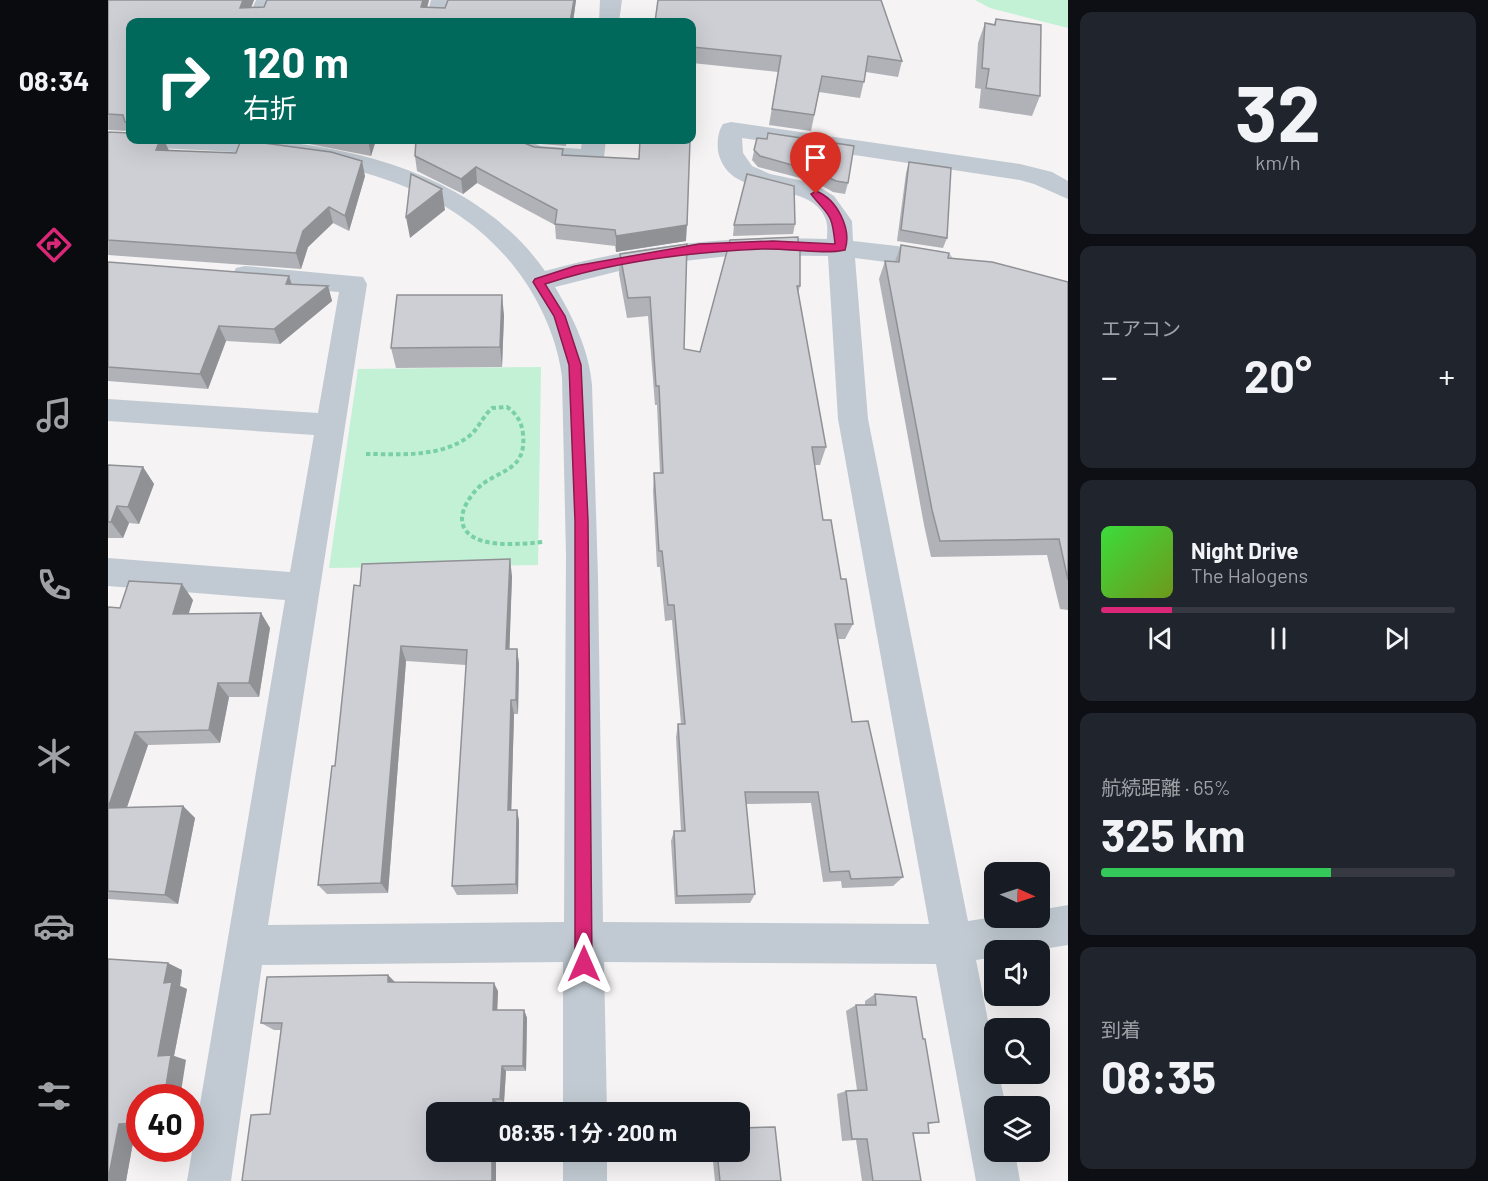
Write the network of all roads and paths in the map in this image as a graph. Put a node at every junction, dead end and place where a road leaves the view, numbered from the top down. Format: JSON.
{"nodes":[{"id":1,"x":267,"y":0,"type":"edge"},
{"id":2,"x":442,"y":0,"type":"edge"},
{"id":3,"x":611,"y":0,"type":"edge"},
{"id":4,"x":258,"y":18,"type":"edge"},
{"id":5,"x":436,"y":18,"type":"edge"},
{"id":6,"x":609,"y":18,"type":"edge"},
{"id":7,"x":108,"y":139,"type":"edge"},
{"id":8,"x":126,"y":140,"type":"edge"},
{"id":9,"x":221,"y":144,"type":"edge"},
{"id":10,"x":517,"y":144,"type":"edge"},
{"id":11,"x":594,"y":144,"type":"edge"},
{"id":12,"x":1068,"y":191,"type":"edge"},
{"id":13,"x":841,"y":248,"type":"junction"},
{"id":14,"x":969,"y":265,"type":"edge"},
{"id":15,"x":210,"y":273,"type":"edge"},
{"id":16,"x":539,"y":282,"type":"junction"},
{"id":17,"x":108,"y":410,"type":"edge"},
{"id":18,"x":329,"y":440,"type":"junction"},
{"id":19,"x":549,"y":542,"type":"dead end"},
{"id":20,"x":108,"y":572,"type":"edge"},
{"id":21,"x":304,"y":587,"type":"junction"},
{"id":22,"x":1068,"y":925,"type":"edge"},
{"id":23,"x":583,"y":942,"type":"junction"},
{"id":24,"x":952,"y":944,"type":"junction"},
{"id":25,"x":244,"y":945,"type":"junction"},
{"id":26,"x":585,"y":1102,"type":"edge"},
{"id":27,"x":585,"y":1162,"type":"edge"},
{"id":28,"x":209,"y":1181,"type":"edge"},
{"id":29,"x":585,"y":1181,"type":"edge"},
{"id":30,"x":998,"y":1181,"type":"edge"}],
"edges":[{"from":1,"to":4,"type":"street"},
{"from":2,"to":5,"type":"street"},
{"from":3,"to":6,"type":"street"},
{"from":7,"to":8,"type":"street"},
{"from":9,"to":16,"type":"street"},
{"from":10,"to":11,"type":"street"},
{"from":12,"to":13,"type":"street"},
{"from":13,"to":14,"type":"street"},
{"from":13,"to":16,"type":"street"},
{"from":13,"to":24,"type":"street"},
{"from":15,"to":18,"type":"street"},
{"from":16,"to":23,"type":"street"},
{"from":17,"to":18,"type":"street"},
{"from":18,"to":19,"type":"path"},
{"from":18,"to":21,"type":"street"},
{"from":20,"to":21,"type":"street"},
{"from":21,"to":25,"type":"street"},
{"from":22,"to":24,"type":"street"},
{"from":23,"to":24,"type":"street"},
{"from":23,"to":25,"type":"street"},
{"from":23,"to":26,"type":"street"},
{"from":24,"to":30,"type":"street"},
{"from":25,"to":28,"type":"street"},
{"from":27,"to":29,"type":"street"}]}
